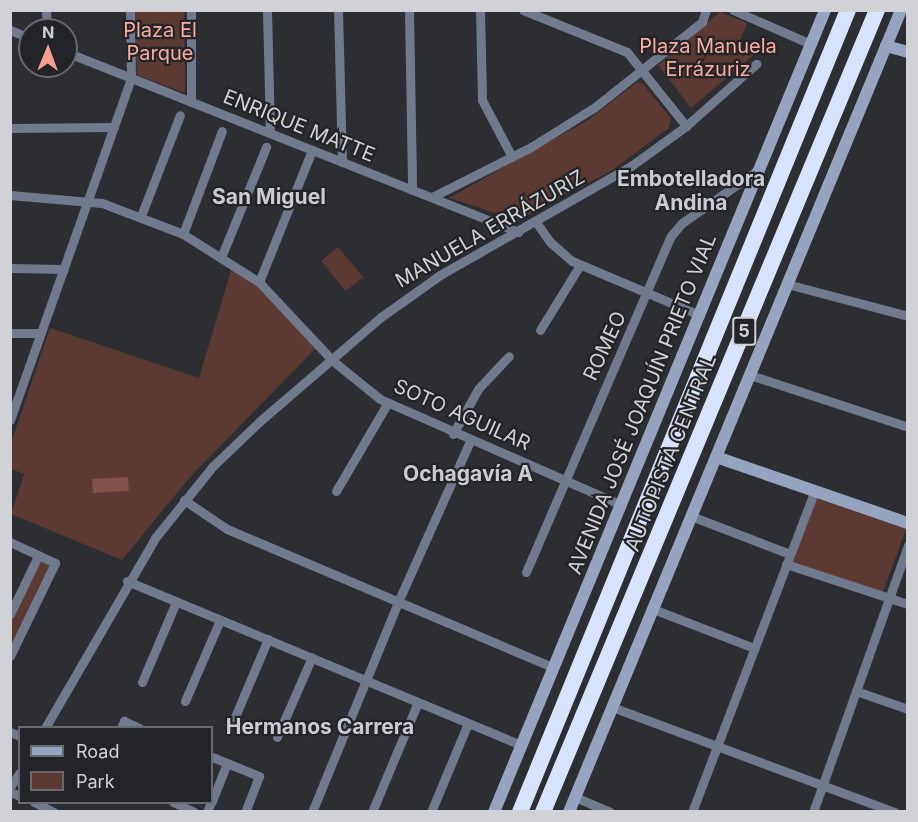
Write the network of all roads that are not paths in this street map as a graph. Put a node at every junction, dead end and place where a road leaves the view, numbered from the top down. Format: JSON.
{"nodes":[{"id":1,"x":130,"y":10,"type":"edge"},
{"id":2,"x":191,"y":10,"type":"edge"},
{"id":3,"x":267,"y":10,"type":"edge"},
{"id":4,"x":338,"y":10,"type":"edge"},
{"id":5,"x":409,"y":10,"type":"edge"},
{"id":6,"x":480,"y":10,"type":"edge"},
{"id":7,"x":524,"y":10,"type":"edge"},
{"id":8,"x":706,"y":10,"type":"edge"},
{"id":9,"x":733,"y":10,"type":"edge"},
{"id":10,"x":825,"y":10,"type":"edge"},
{"id":11,"x":848,"y":10,"type":"edge"},
{"id":12,"x":877,"y":10,"type":"edge"},
{"id":13,"x":901,"y":10,"type":"edge"},
{"id":14,"x":811,"y":44,"type":"junction"},
{"id":15,"x":886,"y":46,"type":"junction"},
{"id":16,"x":908,"y":52,"type":"edge"},
{"id":17,"x":78,"y":57,"type":"edge"},
{"id":18,"x":756,"y":64,"type":"dead end"},
{"id":19,"x":643,"y":70,"type":"junction"},
{"id":20,"x":131,"y":79,"type":"junction"},
{"id":21,"x":191,"y":102,"type":"junction"},
{"id":22,"x":180,"y":115,"type":"dead end"},
{"id":23,"x":686,"y":126,"type":"junction"},
{"id":24,"x":114,"y":127,"type":"junction"},
{"id":25,"x":10,"y":128,"type":"edge"},
{"id":26,"x":222,"y":131,"type":"dead end"},
{"id":27,"x":270,"y":134,"type":"junction"},
{"id":28,"x":266,"y":147,"type":"dead end"},
{"id":29,"x":312,"y":150,"type":"junction"},
{"id":30,"x":512,"y":157,"type":"junction"},
{"id":31,"x":342,"y":162,"type":"junction"},
{"id":32,"x":760,"y":169,"type":"junction"},
{"id":33,"x":412,"y":190,"type":"junction"},
{"id":34,"x":10,"y":195,"type":"edge"},
{"id":35,"x":432,"y":197,"type":"junction"},
{"id":36,"x":88,"y":200,"type":"junction"},
{"id":37,"x":141,"y":216,"type":"junction"},
{"id":38,"x":536,"y":222,"type":"junction"},
{"id":39,"x":519,"y":232,"type":"junction"},
{"id":40,"x":183,"y":234,"type":"junction"},
{"id":41,"x":222,"y":255,"type":"junction"},
{"id":42,"x":580,"y":265,"type":"junction"},
{"id":43,"x":10,"y":268,"type":"edge"},
{"id":44,"x":64,"y":269,"type":"junction"},
{"id":45,"x":259,"y":282,"type":"junction"},
{"id":46,"x":787,"y":285,"type":"junction"},
{"id":47,"x":649,"y":294,"type":"junction"},
{"id":48,"x":700,"y":315,"type":"junction"},
{"id":49,"x":908,"y":316,"type":"edge"},
{"id":50,"x":540,"y":330,"type":"dead end"},
{"id":51,"x":10,"y":333,"type":"edge"},
{"id":52,"x":41,"y":333,"type":"junction"},
{"id":53,"x":509,"y":356,"type":"dead end"},
{"id":54,"x":330,"y":357,"type":"junction"},
{"id":55,"x":750,"y":375,"type":"junction"},
{"id":56,"x":15,"y":397,"type":"edge"},
{"id":57,"x":387,"y":404,"type":"junction"},
{"id":58,"x":10,"y":420,"type":"edge"},
{"id":59,"x":908,"y":427,"type":"edge"},
{"id":60,"x":453,"y":434,"type":"junction"},
{"id":61,"x":470,"y":441,"type":"junction"},
{"id":62,"x":716,"y":457,"type":"junction"},
{"id":63,"x":564,"y":481,"type":"junction"},
{"id":64,"x":336,"y":491,"type":"dead end"},
{"id":65,"x":814,"y":492,"type":"junction"},
{"id":66,"x":184,"y":500,"type":"junction"},
{"id":67,"x":622,"y":505,"type":"junction"},
{"id":68,"x":692,"y":516,"type":"junction"},
{"id":69,"x":908,"y":523,"type":"edge"},
{"id":70,"x":10,"y":542,"type":"edge"},
{"id":71,"x":908,"y":545,"type":"edge"},
{"id":72,"x":790,"y":554,"type":"junction"},
{"id":73,"x":38,"y":556,"type":"junction"},
{"id":74,"x":786,"y":564,"type":"junction"},
{"id":75,"x":526,"y":572,"type":"dead end"},
{"id":76,"x":127,"y":581,"type":"junction"},
{"id":77,"x":888,"y":598,"type":"junction"},
{"id":78,"x":176,"y":602,"type":"junction"},
{"id":79,"x":398,"y":602,"type":"junction"},
{"id":80,"x":908,"y":604,"type":"edge"},
{"id":81,"x":653,"y":609,"type":"junction"},
{"id":82,"x":10,"y":614,"type":"edge"},
{"id":83,"x":220,"y":620,"type":"junction"},
{"id":84,"x":268,"y":639,"type":"junction"},
{"id":85,"x":754,"y":648,"type":"junction"},
{"id":86,"x":10,"y":656,"type":"edge"},
{"id":87,"x":312,"y":657,"type":"junction"},
{"id":88,"x":554,"y":668,"type":"junction"},
{"id":89,"x":365,"y":680,"type":"junction"},
{"id":90,"x":142,"y":682,"type":"dead end"},
{"id":91,"x":856,"y":691,"type":"junction"},
{"id":92,"x":185,"y":701,"type":"dead end"},
{"id":93,"x":418,"y":702,"type":"junction"},
{"id":94,"x":612,"y":707,"type":"junction"},
{"id":95,"x":908,"y":709,"type":"edge"},
{"id":96,"x":234,"y":719,"type":"dead end"},
{"id":97,"x":468,"y":723,"type":"junction"},
{"id":98,"x":46,"y":726,"type":"edge"},
{"id":99,"x":122,"y":726,"type":"edge"},
{"id":100,"x":135,"y":726,"type":"edge"},
{"id":101,"x":278,"y":737,"type":"dead end"},
{"id":102,"x":522,"y":745,"type":"junction"},
{"id":103,"x":717,"y":747,"type":"junction"},
{"id":104,"x":213,"y":757,"type":"edge"},
{"id":105,"x":227,"y":763,"type":"junction"},
{"id":106,"x":821,"y":788,"type":"junction"},
{"id":107,"x":213,"y":797,"type":"edge"},
{"id":108,"x":574,"y":797,"type":"junction"},
{"id":109,"x":38,"y":804,"type":"edge"},
{"id":110,"x":176,"y":804,"type":"edge"},
{"id":111,"x":520,"y":810,"type":"edge"},
{"id":112,"x":889,"y":811,"type":"edge"},
{"id":113,"x":54,"y":812,"type":"edge"},
{"id":114,"x":194,"y":812,"type":"edge"},
{"id":115,"x":245,"y":812,"type":"edge"},
{"id":116,"x":312,"y":812,"type":"edge"},
{"id":117,"x":372,"y":812,"type":"edge"},
{"id":118,"x":431,"y":812,"type":"edge"},
{"id":119,"x":494,"y":812,"type":"edge"},
{"id":120,"x":543,"y":812,"type":"edge"},
{"id":121,"x":568,"y":812,"type":"edge"},
{"id":122,"x":610,"y":812,"type":"edge"},
{"id":123,"x":692,"y":812,"type":"edge"},
{"id":124,"x":813,"y":812,"type":"edge"}],
"edges":[{"from":1,"to":20,"type":"street"},
{"from":2,"to":21,"type":"street"},
{"from":3,"to":27,"type":"street"},
{"from":4,"to":31,"type":"street"},
{"from":5,"to":33,"type":"street"},
{"from":6,"to":30,"type":"street"},
{"from":7,"to":19,"type":"street"},
{"from":8,"to":19,"type":"street"},
{"from":9,"to":14,"type":"street"},
{"from":10,"to":14,"type":"main road","name":"AVENIDA JOSÉ JOAQUÍN PRIETO VIAL"},
{"from":11,"to":111,"type":"highway","name":"AUTOPISTA CENTRAL","number":"5"},
{"from":12,"to":120,"type":"highway","name":"AUTOPISTA CENTRAL","number":"5"},
{"from":13,"to":15,"type":"main road"},
{"from":14,"to":32,"type":"main road","name":"AVENIDA JOSÉ JOAQUÍN PRIETO VIAL"},
{"from":15,"to":16,"type":"main road"},
{"from":15,"to":46,"type":"main road"},
{"from":17,"to":20,"type":"street","name":"ENRIQUE MATTE"},
{"from":18,"to":23,"type":"street","name":"MANUELA ERRÁZURIZ"},
{"from":19,"to":23,"type":"street"},
{"from":19,"to":30,"type":"street"},
{"from":20,"to":21,"type":"street","name":"ENRIQUE MATTE"},
{"from":20,"to":24,"type":"street"},
{"from":21,"to":27,"type":"street","name":"ENRIQUE MATTE"},
{"from":22,"to":37,"type":"street"},
{"from":23,"to":38,"type":"street","name":"MANUELA ERRÁZURIZ"},
{"from":24,"to":25,"type":"street"},
{"from":24,"to":36,"type":"street"},
{"from":26,"to":40,"type":"street"},
{"from":27,"to":29,"type":"street","name":"ENRIQUE MATTE"},
{"from":28,"to":41,"type":"street"},
{"from":29,"to":31,"type":"street","name":"ENRIQUE MATTE"},
{"from":29,"to":45,"type":"street"},
{"from":30,"to":35,"type":"street"},
{"from":31,"to":33,"type":"street","name":"ENRIQUE MATTE"},
{"from":32,"to":47,"type":"street","name":"ROMEO"},
{"from":32,"to":48,"type":"main road","name":"AVENIDA JOSÉ JOAQUÍN PRIETO VIAL"},
{"from":33,"to":35,"type":"street","name":"ENRIQUE MATTE"},
{"from":34,"to":36,"type":"street","name":"SOTO AGUILAR"},
{"from":35,"to":39,"type":"street","name":"ENRIQUE MATTE"},
{"from":36,"to":37,"type":"street","name":"SOTO AGUILAR"},
{"from":36,"to":44,"type":"street"},
{"from":37,"to":40,"type":"street","name":"SOTO AGUILAR"},
{"from":38,"to":39,"type":"street","name":"MANUELA ERRÁZURIZ"},
{"from":38,"to":42,"type":"street"},
{"from":39,"to":54,"type":"street","name":"MANUELA ERRÁZURIZ"},
{"from":40,"to":41,"type":"street","name":"SOTO AGUILAR"},
{"from":41,"to":45,"type":"street","name":"SOTO AGUILAR"},
{"from":42,"to":47,"type":"street"},
{"from":42,"to":50,"type":"street"},
{"from":43,"to":44,"type":"street"},
{"from":44,"to":52,"type":"street"},
{"from":45,"to":54,"type":"street","name":"SOTO AGUILAR"},
{"from":46,"to":49,"type":"street"},
{"from":46,"to":55,"type":"main road"},
{"from":47,"to":48,"type":"street"},
{"from":47,"to":63,"type":"street","name":"ROMEO"},
{"from":48,"to":67,"type":"main road","name":"AVENIDA JOSÉ JOAQUÍN PRIETO VIAL"},
{"from":51,"to":52,"type":"street"},
{"from":52,"to":56,"type":"street"},
{"from":53,"to":60,"type":"street"},
{"from":54,"to":57,"type":"street","name":"SOTO AGUILAR"},
{"from":54,"to":66,"type":"street","name":"MANUELA ERRÁZURIZ"},
{"from":55,"to":59,"type":"street"},
{"from":55,"to":62,"type":"main road"},
{"from":56,"to":58,"type":"street"},
{"from":57,"to":60,"type":"street","name":"SOTO AGUILAR"},
{"from":57,"to":64,"type":"street"},
{"from":60,"to":61,"type":"street","name":"SOTO AGUILAR"},
{"from":61,"to":63,"type":"street","name":"SOTO AGUILAR"},
{"from":61,"to":79,"type":"street"},
{"from":62,"to":65,"type":"main road"},
{"from":62,"to":68,"type":"main road"},
{"from":63,"to":67,"type":"street","name":"SOTO AGUILAR"},
{"from":63,"to":75,"type":"street","name":"ROMEO"},
{"from":65,"to":69,"type":"main road"},
{"from":65,"to":72,"type":"street"},
{"from":66,"to":76,"type":"street","name":"MANUELA ERRÁZURIZ"},
{"from":66,"to":79,"type":"street"},
{"from":67,"to":88,"type":"main road","name":"AVENIDA JOSÉ JOAQUÍN PRIETO VIAL"},
{"from":68,"to":72,"type":"street"},
{"from":68,"to":81,"type":"main road"},
{"from":70,"to":73,"type":"street"},
{"from":71,"to":77,"type":"street"},
{"from":72,"to":74,"type":"street"},
{"from":73,"to":82,"type":"street"},
{"from":73,"to":86,"type":"street"},
{"from":74,"to":77,"type":"street"},
{"from":74,"to":85,"type":"street"},
{"from":76,"to":78,"type":"street"},
{"from":76,"to":98,"type":"street","name":"MANUELA ERRÁZURIZ"},
{"from":77,"to":80,"type":"street"},
{"from":77,"to":91,"type":"street"},
{"from":78,"to":83,"type":"street"},
{"from":78,"to":90,"type":"street"},
{"from":79,"to":88,"type":"street"},
{"from":79,"to":89,"type":"street"},
{"from":81,"to":85,"type":"street"},
{"from":81,"to":94,"type":"main road"},
{"from":83,"to":84,"type":"street"},
{"from":83,"to":92,"type":"street"},
{"from":84,"to":87,"type":"street"},
{"from":84,"to":96,"type":"street"},
{"from":85,"to":103,"type":"street"},
{"from":87,"to":89,"type":"street"},
{"from":87,"to":101,"type":"street"},
{"from":88,"to":102,"type":"main road","name":"AVENIDA JOSÉ JOAQUÍN PRIETO VIAL"},
{"from":89,"to":93,"type":"street"},
{"from":89,"to":116,"type":"street"},
{"from":91,"to":95,"type":"street"},
{"from":91,"to":106,"type":"street"},
{"from":93,"to":97,"type":"street"},
{"from":93,"to":117,"type":"street"},
{"from":94,"to":103,"type":"street"},
{"from":94,"to":108,"type":"main road"},
{"from":97,"to":102,"type":"street"},
{"from":97,"to":118,"type":"street"},
{"from":99,"to":100,"type":"street"},
{"from":102,"to":119,"type":"main road","name":"AVENIDA JOSÉ JOAQUÍN PRIETO VIAL"},
{"from":103,"to":106,"type":"street"},
{"from":103,"to":123,"type":"street"},
{"from":104,"to":105,"type":"street"},
{"from":105,"to":107,"type":"street"},
{"from":105,"to":115,"type":"street"},
{"from":106,"to":112,"type":"street"},
{"from":106,"to":124,"type":"street"},
{"from":108,"to":121,"type":"main road"},
{"from":108,"to":122,"type":"street"},
{"from":109,"to":113,"type":"street"},
{"from":110,"to":114,"type":"street"}]}
